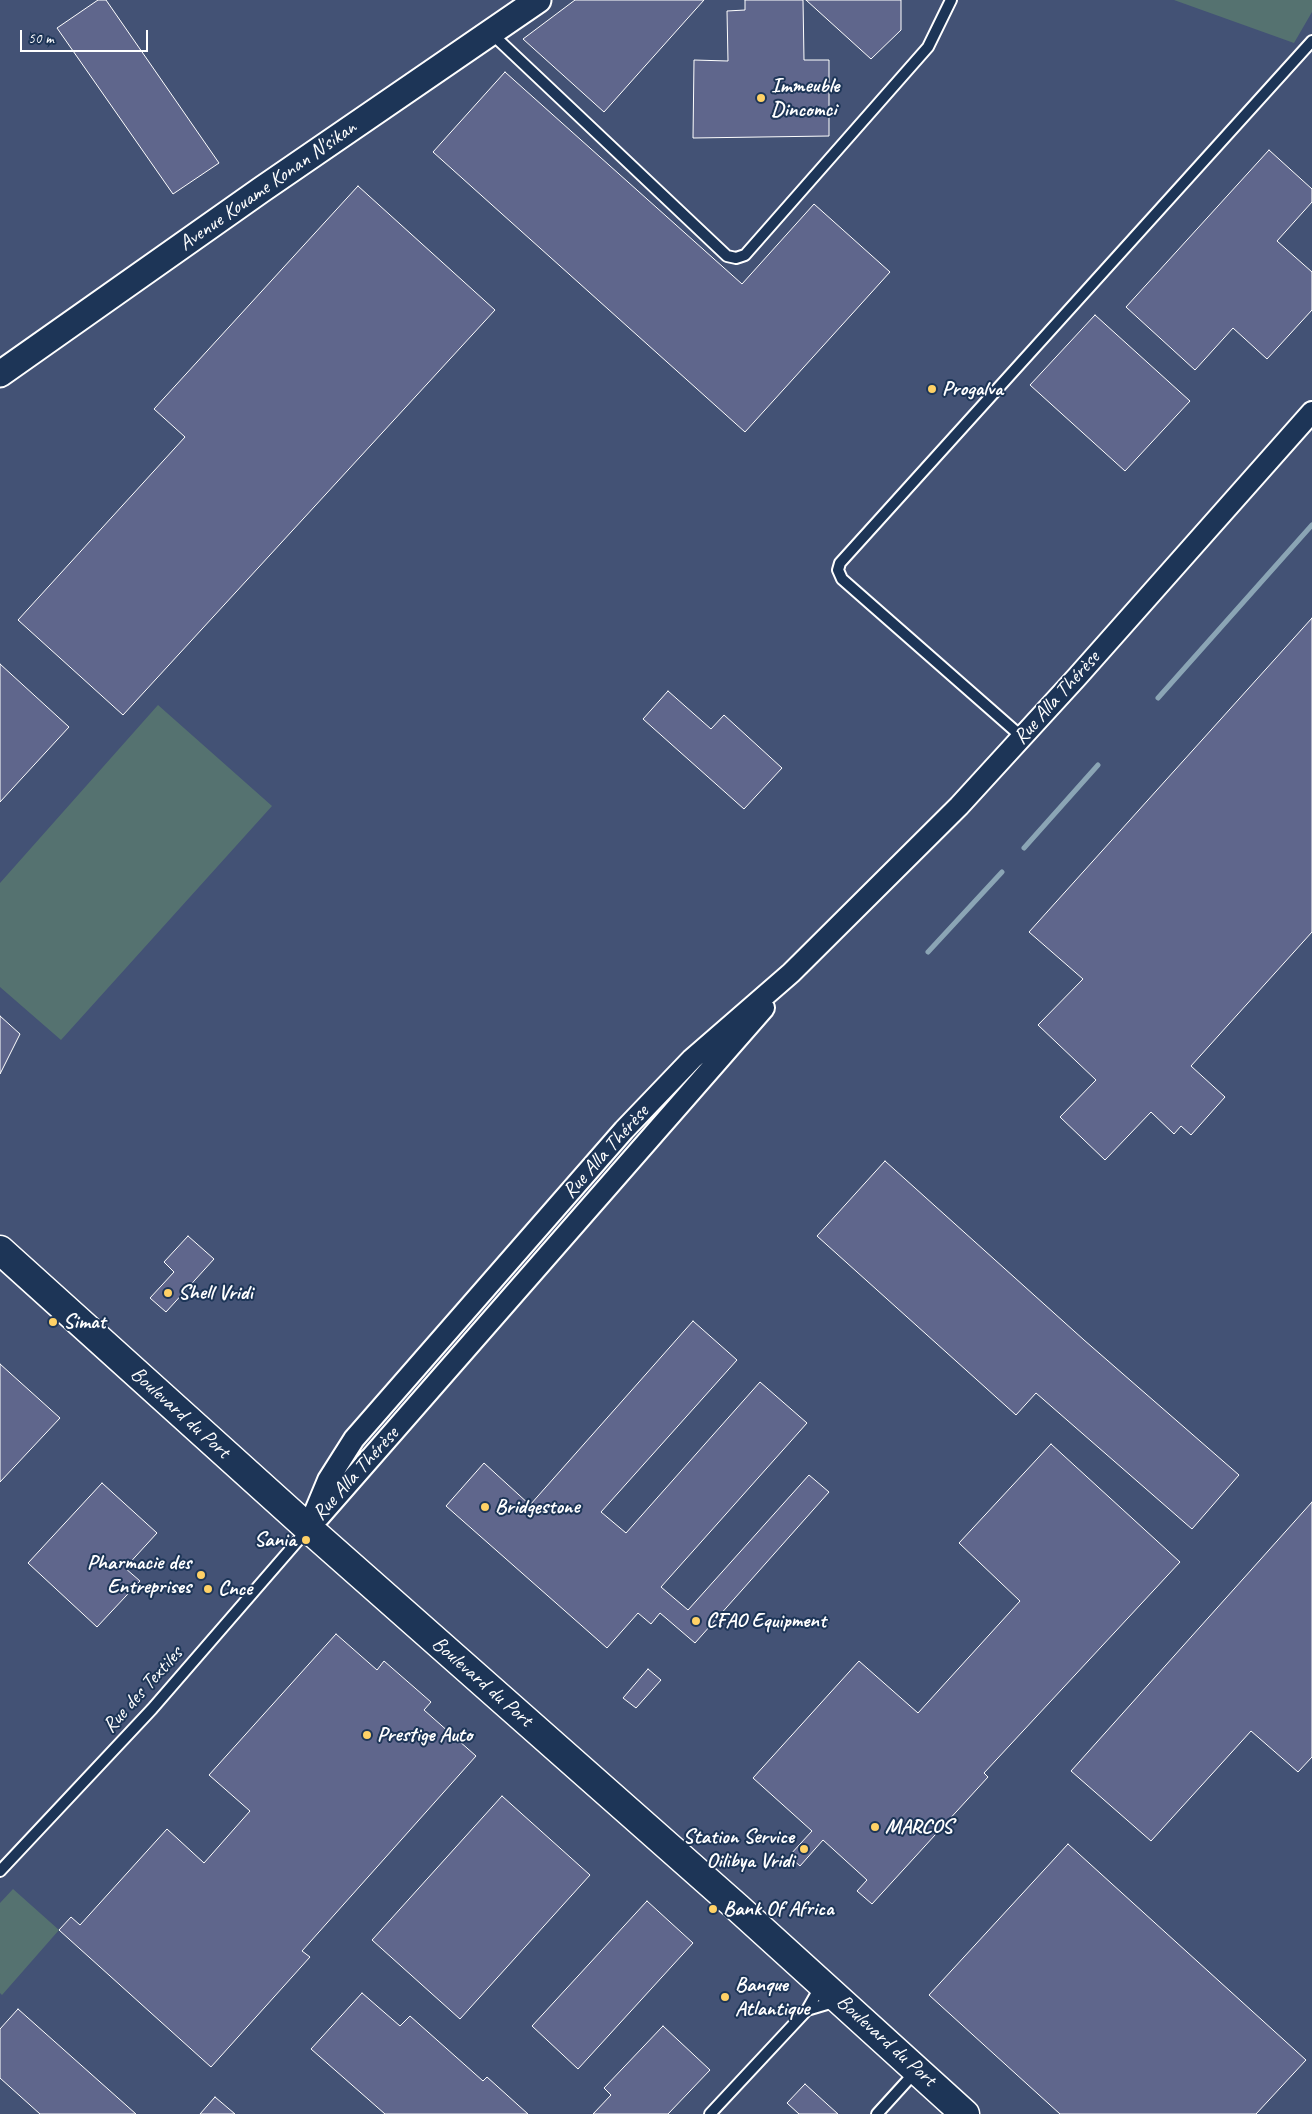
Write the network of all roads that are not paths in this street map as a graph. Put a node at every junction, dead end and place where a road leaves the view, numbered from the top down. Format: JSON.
{"nodes":[{"id":1,"x":538,"y":0,"type":"edge"},
{"id":2,"x":951,"y":0,"type":"edge"},
{"id":3,"x":491,"y":33,"type":"junction"},
{"id":4,"x":1312,"y":41,"type":"edge"},
{"id":5,"x":0,"y":374,"type":"edge"},
{"id":6,"x":1312,"y":412,"type":"edge"},
{"id":7,"x":1022,"y":737,"type":"junction"},
{"id":8,"x":0,"y":1250,"type":"edge"},
{"id":9,"x":308,"y":1528,"type":"junction"},
{"id":10,"x":0,"y":1871,"type":"edge"},
{"id":11,"x":831,"y":1992,"type":"junction"},
{"id":12,"x":807,"y":2010,"type":"junction"},
{"id":13,"x":917,"y":2070,"type":"junction"},
{"id":14,"x":710,"y":2114,"type":"edge"},
{"id":15,"x":877,"y":2114,"type":"edge"},
{"id":16,"x":965,"y":2114,"type":"edge"}],
"edges":[{"from":1,"to":3,"type":"street","name":"Avenue Kouame Konan N'sikan"},
{"from":2,"to":3,"type":"lane"},
{"from":3,"to":5,"type":"street","name":"Avenue Kouame Konan N'sikan"},
{"from":4,"to":7,"type":"lane"},
{"from":6,"to":7,"type":"street","name":"Rue Alla Thérèse"},
{"from":7,"to":9,"type":"street","name":"Rue Alla Thérèse"},
{"from":8,"to":9,"type":"main road","name":"Boulevard du Port"},
{"from":9,"to":10,"type":"lane","name":"Rue des Textiles"},
{"from":9,"to":11,"type":"main road","name":"Boulevard du Port"},
{"from":11,"to":12,"type":"lane"},
{"from":11,"to":12,"type":"lane"},
{"from":11,"to":13,"type":"main road","name":"Boulevard du Port"},
{"from":12,"to":14,"type":"lane"},
{"from":13,"to":15,"type":"lane"},
{"from":13,"to":16,"type":"main road","name":"Boulevard du Port"}]}
